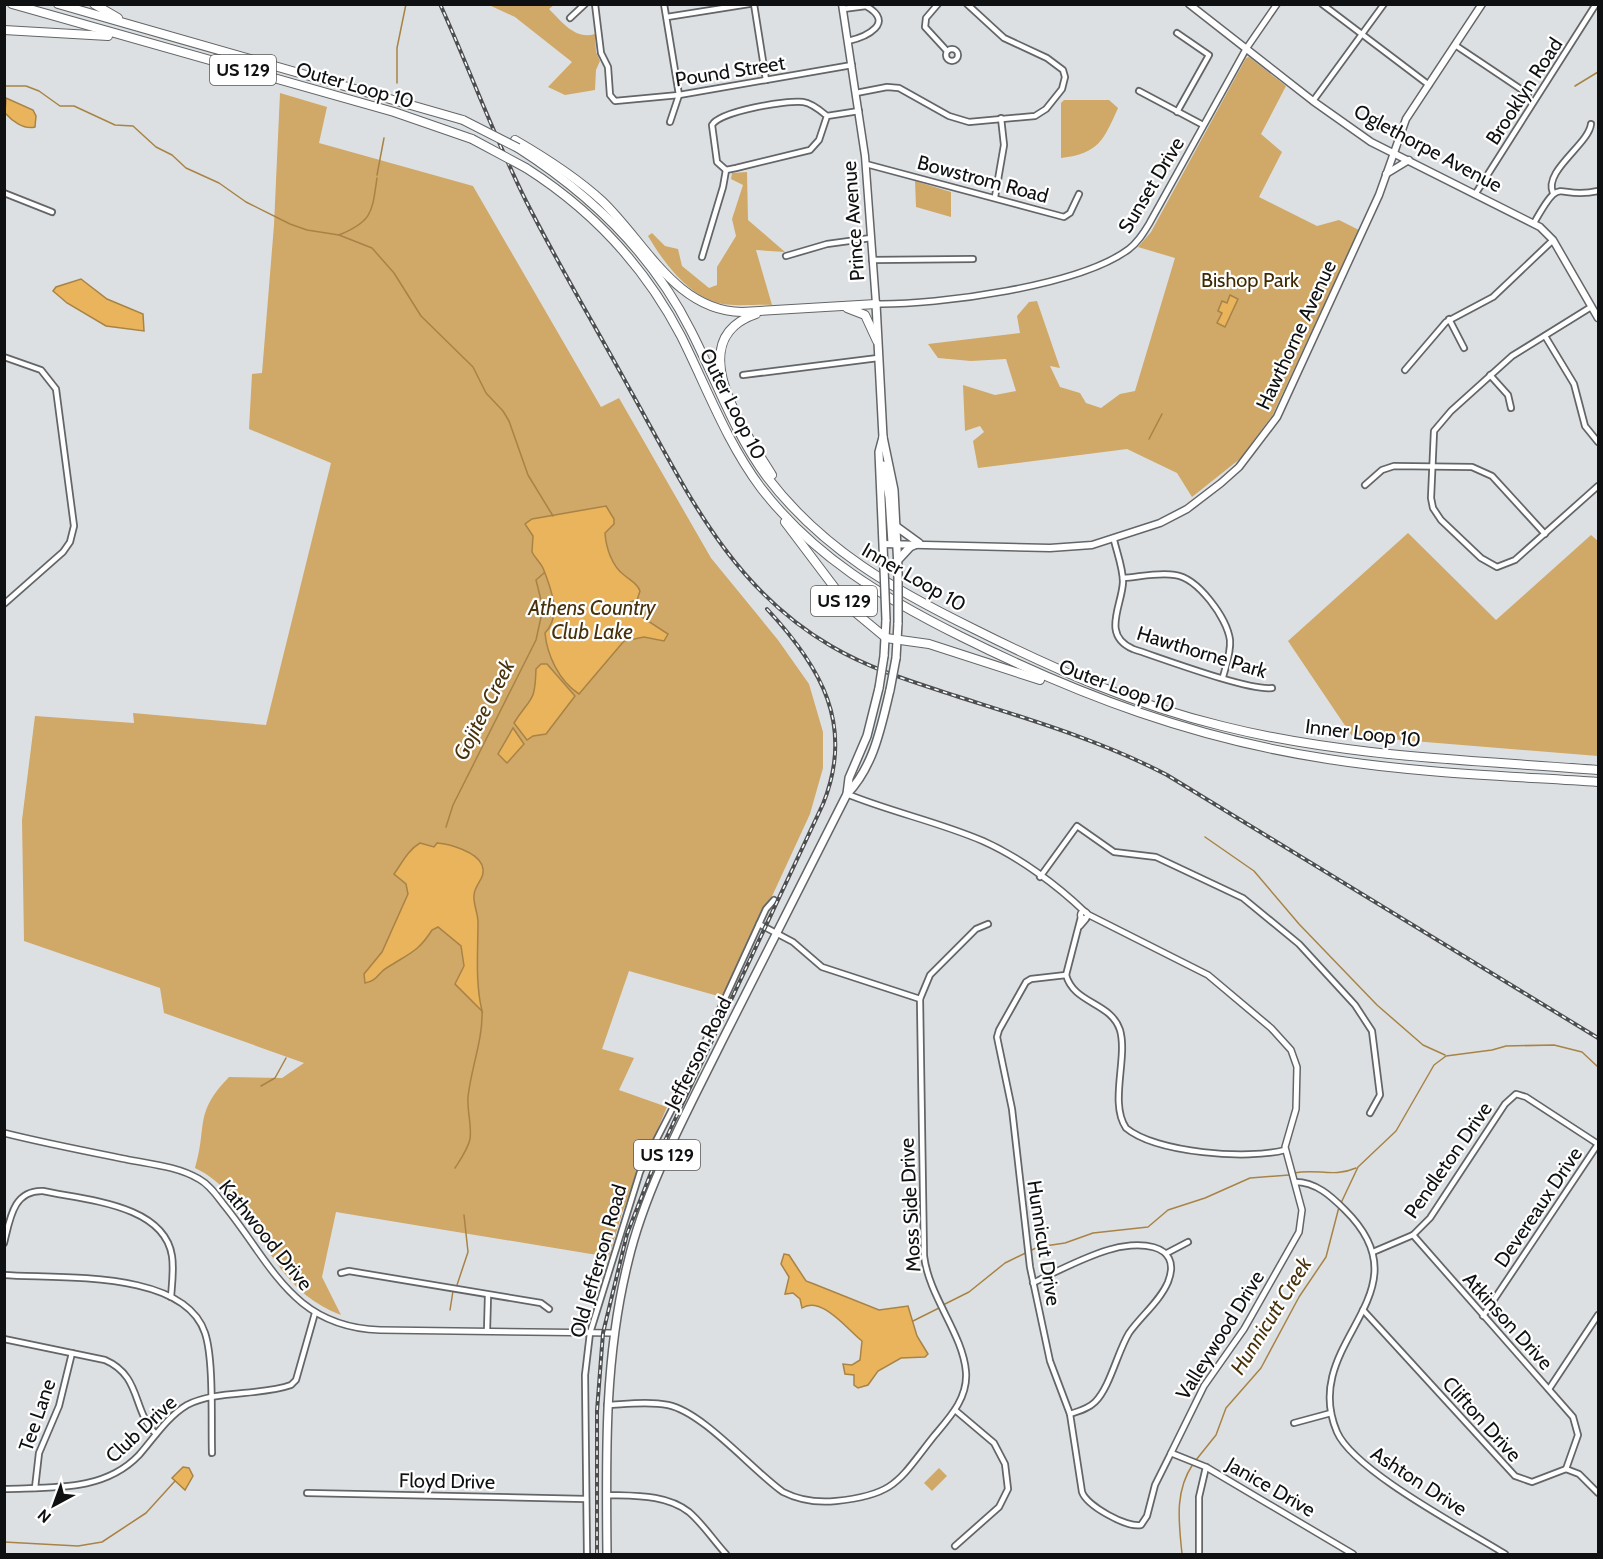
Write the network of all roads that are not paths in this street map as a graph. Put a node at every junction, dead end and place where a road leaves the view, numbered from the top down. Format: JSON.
{"nodes":[{"id":1,"x":12,"y":4,"type":"edge"},
{"id":2,"x":58,"y":4,"type":"edge"},
{"id":3,"x":94,"y":4,"type":"edge"},
{"id":4,"x":585,"y":4,"type":"edge"},
{"id":5,"x":595,"y":4,"type":"edge"},
{"id":6,"x":664,"y":4,"type":"edge"},
{"id":7,"x":748,"y":4,"type":"edge"},
{"id":8,"x":754,"y":4,"type":"edge"},
{"id":9,"x":938,"y":4,"type":"edge"},
{"id":10,"x":968,"y":4,"type":"edge"},
{"id":11,"x":1189,"y":4,"type":"edge"},
{"id":12,"x":1277,"y":4,"type":"edge"},
{"id":13,"x":1322,"y":4,"type":"edge"},
{"id":14,"x":1384,"y":4,"type":"edge"},
{"id":15,"x":1596,"y":4,"type":"edge"},
{"id":16,"x":1481,"y":5,"type":"edge"},
{"id":17,"x":843,"y":7,"type":"edge"},
{"id":18,"x":667,"y":17,"type":"junction"},
{"id":19,"x":570,"y":18,"type":"dead end"},
{"id":20,"x":135,"y":26,"type":"junction"},
{"id":21,"x":4,"y":30,"type":"edge"},
{"id":22,"x":1178,"y":33,"type":"dead end"},
{"id":23,"x":1363,"y":35,"type":"junction"},
{"id":24,"x":848,"y":41,"type":"junction"},
{"id":25,"x":151,"y":44,"type":"junction"},
{"id":26,"x":1455,"y":45,"type":"junction"},
{"id":27,"x":1246,"y":49,"type":"junction"},
{"id":28,"x":947,"y":51,"type":"dead end"},
{"id":29,"x":852,"y":65,"type":"junction"},
{"id":30,"x":766,"y":80,"type":"junction"},
{"id":31,"x":1429,"y":85,"type":"junction"},
{"id":32,"x":1139,"y":91,"type":"dead end"},
{"id":33,"x":856,"y":93,"type":"junction"},
{"id":34,"x":679,"y":94,"type":"junction"},
{"id":35,"x":1528,"y":94,"type":"dead end"},
{"id":36,"x":1313,"y":101,"type":"junction"},
{"id":37,"x":859,"y":111,"type":"junction"},
{"id":38,"x":1176,"y":112,"type":"junction"},
{"id":39,"x":827,"y":116,"type":"junction"},
{"id":40,"x":1001,"y":118,"type":"junction"},
{"id":41,"x":670,"y":122,"type":"dead end"},
{"id":42,"x":1591,"y":124,"type":"dead end"},
{"id":43,"x":1203,"y":125,"type":"junction"},
{"id":44,"x":516,"y":144,"type":"junction"},
{"id":45,"x":1393,"y":152,"type":"junction"},
{"id":46,"x":1409,"y":160,"type":"junction"},
{"id":47,"x":866,"y":164,"type":"junction"},
{"id":48,"x":726,"y":170,"type":"junction"},
{"id":49,"x":1386,"y":174,"type":"junction"},
{"id":50,"x":1599,"y":191,"type":"edge"},
{"id":51,"x":4,"y":193,"type":"edge"},
{"id":52,"x":1553,"y":193,"type":"junction"},
{"id":53,"x":1079,"y":194,"type":"dead end"},
{"id":54,"x":1476,"y":194,"type":"junction"},
{"id":55,"x":995,"y":197,"type":"junction"},
{"id":56,"x":52,"y":212,"type":"dead end"},
{"id":57,"x":1534,"y":223,"type":"junction"},
{"id":58,"x":871,"y":238,"type":"junction"},
{"id":59,"x":1553,"y":240,"type":"junction"},
{"id":60,"x":786,"y":256,"type":"dead end"},
{"id":61,"x":702,"y":257,"type":"dead end"},
{"id":62,"x":872,"y":260,"type":"junction"},
{"id":63,"x":973,"y":260,"type":"dead end"},
{"id":64,"x":876,"y":304,"type":"junction"},
{"id":65,"x":840,"y":306,"type":"junction"},
{"id":66,"x":1591,"y":307,"type":"junction"},
{"id":67,"x":765,"y":312,"type":"junction"},
{"id":68,"x":1599,"y":318,"type":"edge"},
{"id":69,"x":1449,"y":320,"type":"junction"},
{"id":70,"x":1545,"y":336,"type":"junction"},
{"id":71,"x":878,"y":341,"type":"junction"},
{"id":72,"x":1464,"y":348,"type":"dead end"},
{"id":73,"x":4,"y":357,"type":"edge"},
{"id":74,"x":878,"y":358,"type":"junction"},
{"id":75,"x":1404,"y":370,"type":"dead end"},
{"id":76,"x":743,"y":375,"type":"dead end"},
{"id":77,"x":1490,"y":375,"type":"junction"},
{"id":78,"x":1511,"y":408,"type":"dead end"},
{"id":79,"x":883,"y":437,"type":"junction"},
{"id":80,"x":1599,"y":442,"type":"edge"},
{"id":81,"x":879,"y":457,"type":"junction"},
{"id":82,"x":1432,"y":465,"type":"junction"},
{"id":83,"x":1365,"y":485,"type":"dead end"},
{"id":84,"x":1599,"y":486,"type":"edge"},
{"id":85,"x":769,"y":498,"type":"junction"},
{"id":86,"x":800,"y":516,"type":"junction"},
{"id":87,"x":897,"y":527,"type":"junction"},
{"id":88,"x":1545,"y":534,"type":"junction"},
{"id":89,"x":1114,"y":540,"type":"junction"},
{"id":90,"x":895,"y":543,"type":"junction"},
{"id":91,"x":919,"y":543,"type":"junction"},
{"id":92,"x":883,"y":544,"type":"junction"},
{"id":93,"x":898,"y":565,"type":"junction"},
{"id":94,"x":1123,"y":578,"type":"junction"},
{"id":95,"x":885,"y":591,"type":"joint"},
{"id":96,"x":898,"y":601,"type":"joint"},
{"id":97,"x":4,"y":604,"type":"edge"},
{"id":98,"x":886,"y":638,"type":"junction"},
{"id":99,"x":897,"y":641,"type":"junction"},
{"id":100,"x":1223,"y":677,"type":"junction"},
{"id":101,"x":1272,"y":688,"type":"dead end"},
{"id":102,"x":1076,"y":691,"type":"junction"},
{"id":103,"x":1599,"y":770,"type":"edge"},
{"id":104,"x":1599,"y":782,"type":"edge"},
{"id":105,"x":847,"y":794,"type":"junction"},
{"id":106,"x":1040,"y":877,"type":"junction"},
{"id":107,"x":774,"y":900,"type":"dead end"},
{"id":108,"x":1084,"y":916,"type":"junction"},
{"id":109,"x":759,"y":924,"type":"junction"},
{"id":110,"x":987,"y":924,"type":"dead end"},
{"id":111,"x":777,"y":932,"type":"junction"},
{"id":112,"x":1066,"y":975,"type":"junction"},
{"id":113,"x":920,"y":999,"type":"junction"},
{"id":114,"x":1370,"y":1113,"type":"dead end"},
{"id":115,"x":4,"y":1133,"type":"edge"},
{"id":116,"x":1599,"y":1144,"type":"edge"},
{"id":117,"x":1285,"y":1150,"type":"junction"},
{"id":118,"x":1294,"y":1182,"type":"junction"},
{"id":119,"x":1413,"y":1235,"type":"junction"},
{"id":120,"x":1188,"y":1242,"type":"dead end"},
{"id":121,"x":4,"y":1243,"type":"edge"},
{"id":122,"x":1373,"y":1252,"type":"junction"},
{"id":123,"x":1167,"y":1253,"type":"junction"},
{"id":124,"x":340,"y":1274,"type":"dead end"},
{"id":125,"x":4,"y":1275,"type":"edge"},
{"id":126,"x":1033,"y":1283,"type":"junction"},
{"id":127,"x":488,"y":1294,"type":"junction"},
{"id":128,"x":171,"y":1298,"type":"junction"},
{"id":129,"x":549,"y":1309,"type":"dead end"},
{"id":130,"x":1363,"y":1310,"type":"junction"},
{"id":131,"x":315,"y":1313,"type":"junction"},
{"id":132,"x":1599,"y":1315,"type":"edge"},
{"id":133,"x":1483,"y":1316,"type":"junction"},
{"id":134,"x":487,"y":1331,"type":"junction"},
{"id":135,"x":590,"y":1333,"type":"junction"},
{"id":136,"x":614,"y":1333,"type":"junction"},
{"id":137,"x":4,"y":1339,"type":"edge"},
{"id":138,"x":72,"y":1353,"type":"junction"},
{"id":139,"x":1549,"y":1389,"type":"junction"},
{"id":140,"x":210,"y":1399,"type":"junction"},
{"id":141,"x":607,"y":1405,"type":"junction"},
{"id":142,"x":955,"y":1410,"type":"junction"},
{"id":143,"x":1331,"y":1413,"type":"junction"},
{"id":144,"x":1070,"y":1414,"type":"junction"},
{"id":145,"x":1294,"y":1423,"type":"dead end"},
{"id":146,"x":156,"y":1434,"type":"junction"},
{"id":147,"x":212,"y":1453,"type":"dead end"},
{"id":148,"x":1171,"y":1453,"type":"junction"},
{"id":149,"x":1206,"y":1467,"type":"junction"},
{"id":150,"x":1566,"y":1469,"type":"junction"},
{"id":151,"x":35,"y":1488,"type":"junction"},
{"id":152,"x":4,"y":1489,"type":"edge"},
{"id":153,"x":307,"y":1493,"type":"dead end"},
{"id":154,"x":1599,"y":1493,"type":"edge"},
{"id":155,"x":607,"y":1495,"type":"junction"},
{"id":156,"x":586,"y":1499,"type":"junction"},
{"id":157,"x":1132,"y":1525,"type":"joint"},
{"id":158,"x":955,"y":1546,"type":"dead end"},
{"id":159,"x":587,"y":1554,"type":"edge"},
{"id":160,"x":607,"y":1554,"type":"edge"},
{"id":161,"x":726,"y":1554,"type":"edge"},
{"id":162,"x":1199,"y":1554,"type":"edge"},
{"id":163,"x":1353,"y":1554,"type":"edge"},
{"id":164,"x":1505,"y":1554,"type":"edge"}],
"edges":[{"from":1,"to":25,"type":"highway","name":"Outer Loop 10","number":"US 129"},
{"from":2,"to":20,"type":"highway","number":"US 129"},
{"from":3,"to":20,"type":"highway"},
{"from":4,"to":19,"type":"street"},
{"from":5,"to":34,"type":"street","name":"Pound Street"},
{"from":6,"to":18,"type":"street"},
{"from":7,"to":18,"type":"street"},
{"from":8,"to":30,"type":"street"},
{"from":9,"to":28,"type":"street"},
{"from":10,"to":40,"type":"street"},
{"from":11,"to":27,"type":"main road","name":"Oglethorpe Avenue"},
{"from":12,"to":27,"type":"street","name":"Sunset Drive"},
{"from":13,"to":23,"type":"street"},
{"from":14,"to":23,"type":"street"},
{"from":15,"to":54,"type":"street","name":"Brooklyn Road"},
{"from":16,"to":26,"type":"main road","name":"Hawthorne Avenue"},
{"from":17,"to":24,"type":"main road","name":"Prince Avenue"},
{"from":17,"to":24,"type":"street"},
{"from":18,"to":34,"type":"street"},
{"from":20,"to":44,"type":"highway","number":"US 129","bridge":true},
{"from":21,"to":25,"type":"highway"},
{"from":22,"to":38,"type":"street"},
{"from":23,"to":31,"type":"street"},
{"from":23,"to":36,"type":"street"},
{"from":24,"to":29,"type":"main road","name":"Prince Avenue"},
{"from":25,"to":85,"type":"highway","name":"Outer Loop 10","number":"US 129","bridge":true},
{"from":26,"to":31,"type":"main road","name":"Hawthorne Avenue"},
{"from":26,"to":35,"type":"street"},
{"from":27,"to":36,"type":"main road","name":"Oglethorpe Avenue"},
{"from":27,"to":43,"type":"street","name":"Sunset Drive"},
{"from":29,"to":30,"type":"street","name":"Pound Street"},
{"from":29,"to":33,"type":"main road","name":"Prince Avenue"},
{"from":30,"to":34,"type":"street","name":"Pound Street"},
{"from":31,"to":45,"type":"main road","name":"Hawthorne Avenue"},
{"from":32,"to":38,"type":"street"},
{"from":33,"to":37,"type":"main road","name":"Prince Avenue"},
{"from":33,"to":40,"type":"street"},
{"from":34,"to":41,"type":"street"},
{"from":36,"to":45,"type":"main road","name":"Oglethorpe Avenue"},
{"from":37,"to":39,"type":"street"},
{"from":37,"to":47,"type":"main road","name":"Prince Avenue"},
{"from":38,"to":43,"type":"street"},
{"from":39,"to":48,"type":"street"},
{"from":39,"to":48,"type":"street"},
{"from":40,"to":55,"type":"street"},
{"from":42,"to":52,"type":"street"},
{"from":43,"to":64,"type":"street","name":"Sunset Drive"},
{"from":44,"to":67,"type":"highway","number":"US 129"},
{"from":44,"to":86,"type":"highway","name":"Inner Loop 10"},
{"from":45,"to":46,"type":"main road","name":"Oglethorpe Avenue"},
{"from":45,"to":49,"type":"main road","name":"Hawthorne Avenue"},
{"from":46,"to":49,"type":"main road"},
{"from":46,"to":54,"type":"main road","name":"Oglethorpe Avenue"},
{"from":47,"to":55,"type":"street","name":"Bowstrom Road"},
{"from":47,"to":58,"type":"main road","name":"Prince Avenue"},
{"from":48,"to":61,"type":"street"},
{"from":49,"to":89,"type":"main road","name":"Hawthorne Avenue"},
{"from":50,"to":52,"type":"street"},
{"from":51,"to":56,"type":"street"},
{"from":52,"to":57,"type":"street"},
{"from":53,"to":55,"type":"street","name":"Bowstrom Road"},
{"from":54,"to":57,"type":"main road","name":"Oglethorpe Avenue"},
{"from":57,"to":59,"type":"main road","name":"Oglethorpe Avenue"},
{"from":58,"to":60,"type":"street"},
{"from":58,"to":62,"type":"main road","name":"Prince Avenue"},
{"from":59,"to":66,"type":"main road","name":"Oglethorpe Avenue"},
{"from":59,"to":69,"type":"street"},
{"from":62,"to":63,"type":"street"},
{"from":62,"to":64,"type":"main road","name":"Prince Avenue"},
{"from":64,"to":65,"type":"highway","number":"US 129"},
{"from":64,"to":71,"type":"highway","name":"Prince Avenue","number":"US 129"},
{"from":65,"to":67,"type":"highway","number":"US 129"},
{"from":65,"to":71,"type":"highway"},
{"from":66,"to":68,"type":"main road","name":"Oglethorpe Avenue"},
{"from":66,"to":70,"type":"street"},
{"from":67,"to":86,"type":"highway"},
{"from":69,"to":72,"type":"street"},
{"from":69,"to":75,"type":"street"},
{"from":70,"to":77,"type":"street"},
{"from":70,"to":80,"type":"street"},
{"from":71,"to":74,"type":"highway","name":"Prince Avenue","number":"US 129"},
{"from":73,"to":97,"type":"street"},
{"from":74,"to":76,"type":"street"},
{"from":74,"to":79,"type":"highway","name":"Prince Avenue","number":"US 129"},
{"from":77,"to":78,"type":"street"},
{"from":77,"to":82,"type":"street"},
{"from":79,"to":81,"type":"highway","name":"Prince Avenue"},
{"from":79,"to":87,"type":"highway","name":"Prince Avenue","number":"US 129"},
{"from":81,"to":90,"type":"highway"},
{"from":81,"to":92,"type":"highway","name":"Prince Avenue"},
{"from":82,"to":83,"type":"street"},
{"from":82,"to":88,"type":"street"},
{"from":82,"to":88,"type":"street"},
{"from":84,"to":88,"type":"street"},
{"from":85,"to":98,"type":"highway","number":"US 129"},
{"from":85,"to":102,"type":"highway","name":"Outer Loop 10"},
{"from":86,"to":103,"type":"highway","name":"Inner Loop 10"},
{"from":87,"to":90,"type":"highway","name":"Prince Avenue","number":"US 129"},
{"from":87,"to":91,"type":"highway"},
{"from":89,"to":91,"type":"main road","name":"Hawthorne Avenue"},
{"from":89,"to":94,"type":"street","name":"Hawthorne Park"},
{"from":90,"to":91,"type":"main road","name":"Hawthorne Avenue"},
{"from":90,"to":92,"type":"main road","name":"Hawthorne Avenue"},
{"from":90,"to":93,"type":"highway","name":"Prince Avenue","number":"US 129"},
{"from":91,"to":93,"type":"highway"},
{"from":92,"to":95,"type":"highway","name":"Prince Avenue","bridge":true},
{"from":93,"to":96,"type":"highway","name":"Prince Avenue","number":"US 129","bridge":true},
{"from":94,"to":100,"type":"street","name":"Hawthorne Park"},
{"from":94,"to":100,"type":"street"},
{"from":95,"to":98,"type":"highway","name":"Jefferson Road","bridge":true},
{"from":96,"to":99,"type":"highway","name":"Jefferson Road","number":"US 129","bridge":true},
{"from":98,"to":99,"type":"highway"},
{"from":98,"to":105,"type":"highway","name":"Jefferson Road","number":"US 129","bridge":true},
{"from":99,"to":102,"type":"highway"},
{"from":99,"to":105,"type":"highway","name":"Jefferson Road","number":"US 129","bridge":true},
{"from":100,"to":101,"type":"street","name":"Hawthorne Park"},
{"from":102,"to":104,"type":"highway","name":"Outer Loop 10"},
{"from":105,"to":106,"type":"street"},
{"from":105,"to":111,"type":"highway","name":"Jefferson Road","number":"US 129"},
{"from":106,"to":108,"type":"street"},
{"from":106,"to":114,"type":"street"},
{"from":107,"to":109,"type":"street","name":"Old Jefferson Road"},
{"from":108,"to":112,"type":"street"},
{"from":108,"to":117,"type":"street"},
{"from":109,"to":111,"type":"street"},
{"from":109,"to":135,"type":"street","name":"Old Jefferson Road"},
{"from":110,"to":113,"type":"street","name":"Moss Side Drive"},
{"from":111,"to":113,"type":"street"},
{"from":111,"to":136,"type":"highway","name":"Jefferson Road","number":"US 129"},
{"from":112,"to":117,"type":"street"},
{"from":112,"to":126,"type":"street","name":"Hunnicut Drive"},
{"from":113,"to":142,"type":"street","name":"Moss Side Drive"},
{"from":115,"to":131,"type":"street","name":"Kathwood Drive"},
{"from":116,"to":119,"type":"street","name":"Pendleton Drive"},
{"from":116,"to":133,"type":"street","name":"Devereaux Drive"},
{"from":117,"to":118,"type":"street","name":"Valleywood Drive"},
{"from":118,"to":122,"type":"street","name":"Ashton Drive"},
{"from":118,"to":148,"type":"street","name":"Valleywood Drive"},
{"from":119,"to":122,"type":"street"},
{"from":119,"to":133,"type":"street","name":"Atkinson Drive"},
{"from":120,"to":123,"type":"street"},
{"from":121,"to":128,"type":"street"},
{"from":122,"to":130,"type":"street","name":"Ashton Drive"},
{"from":123,"to":126,"type":"street"},
{"from":123,"to":144,"type":"street"},
{"from":124,"to":127,"type":"street"},
{"from":125,"to":128,"type":"street"},
{"from":126,"to":144,"type":"street","name":"Hunnicut Drive"},
{"from":127,"to":129,"type":"street"},
{"from":127,"to":134,"type":"street"},
{"from":128,"to":140,"type":"street"},
{"from":130,"to":143,"type":"street","name":"Ashton Drive"},
{"from":130,"to":150,"type":"street","name":"Clifton Drive"},
{"from":131,"to":134,"type":"street","name":"Kathwood Drive"},
{"from":131,"to":140,"type":"street","name":"Club Drive"},
{"from":132,"to":139,"type":"street"},
{"from":133,"to":139,"type":"street","name":"Atkinson Drive"},
{"from":134,"to":135,"type":"street","name":"Kathwood Drive"},
{"from":135,"to":136,"type":"street","name":"Kathwood Drive"},
{"from":135,"to":156,"type":"street","name":"Old Jefferson Road"},
{"from":136,"to":141,"type":"highway","name":"Jefferson Road","number":"US 129"},
{"from":137,"to":138,"type":"street"},
{"from":138,"to":146,"type":"street"},
{"from":138,"to":151,"type":"street","name":"Tee Lane"},
{"from":139,"to":150,"type":"street","name":"Atkinson Drive"},
{"from":140,"to":146,"type":"street","name":"Club Drive"},
{"from":140,"to":147,"type":"street"},
{"from":141,"to":142,"type":"street","name":"Moss Side Drive"},
{"from":141,"to":155,"type":"highway","name":"Jefferson Road","number":"US 129"},
{"from":142,"to":158,"type":"street"},
{"from":143,"to":145,"type":"street"},
{"from":143,"to":164,"type":"street","name":"Ashton Drive"},
{"from":144,"to":157,"type":"street","name":"Hunnicut Drive"},
{"from":146,"to":151,"type":"street","name":"Club Drive"},
{"from":148,"to":149,"type":"street","name":"Janice Drive"},
{"from":148,"to":157,"type":"street","name":"Valleywood Drive"},
{"from":149,"to":162,"type":"street"},
{"from":149,"to":163,"type":"street","name":"Janice Drive"},
{"from":150,"to":154,"type":"street"},
{"from":151,"to":152,"type":"street","name":"Club Drive"},
{"from":153,"to":156,"type":"street","name":"Floyd Drive"},
{"from":155,"to":160,"type":"highway","name":"Jefferson Road","number":"US 129"},
{"from":155,"to":161,"type":"street"},
{"from":156,"to":159,"type":"street","name":"Old Jefferson Road"}]}
